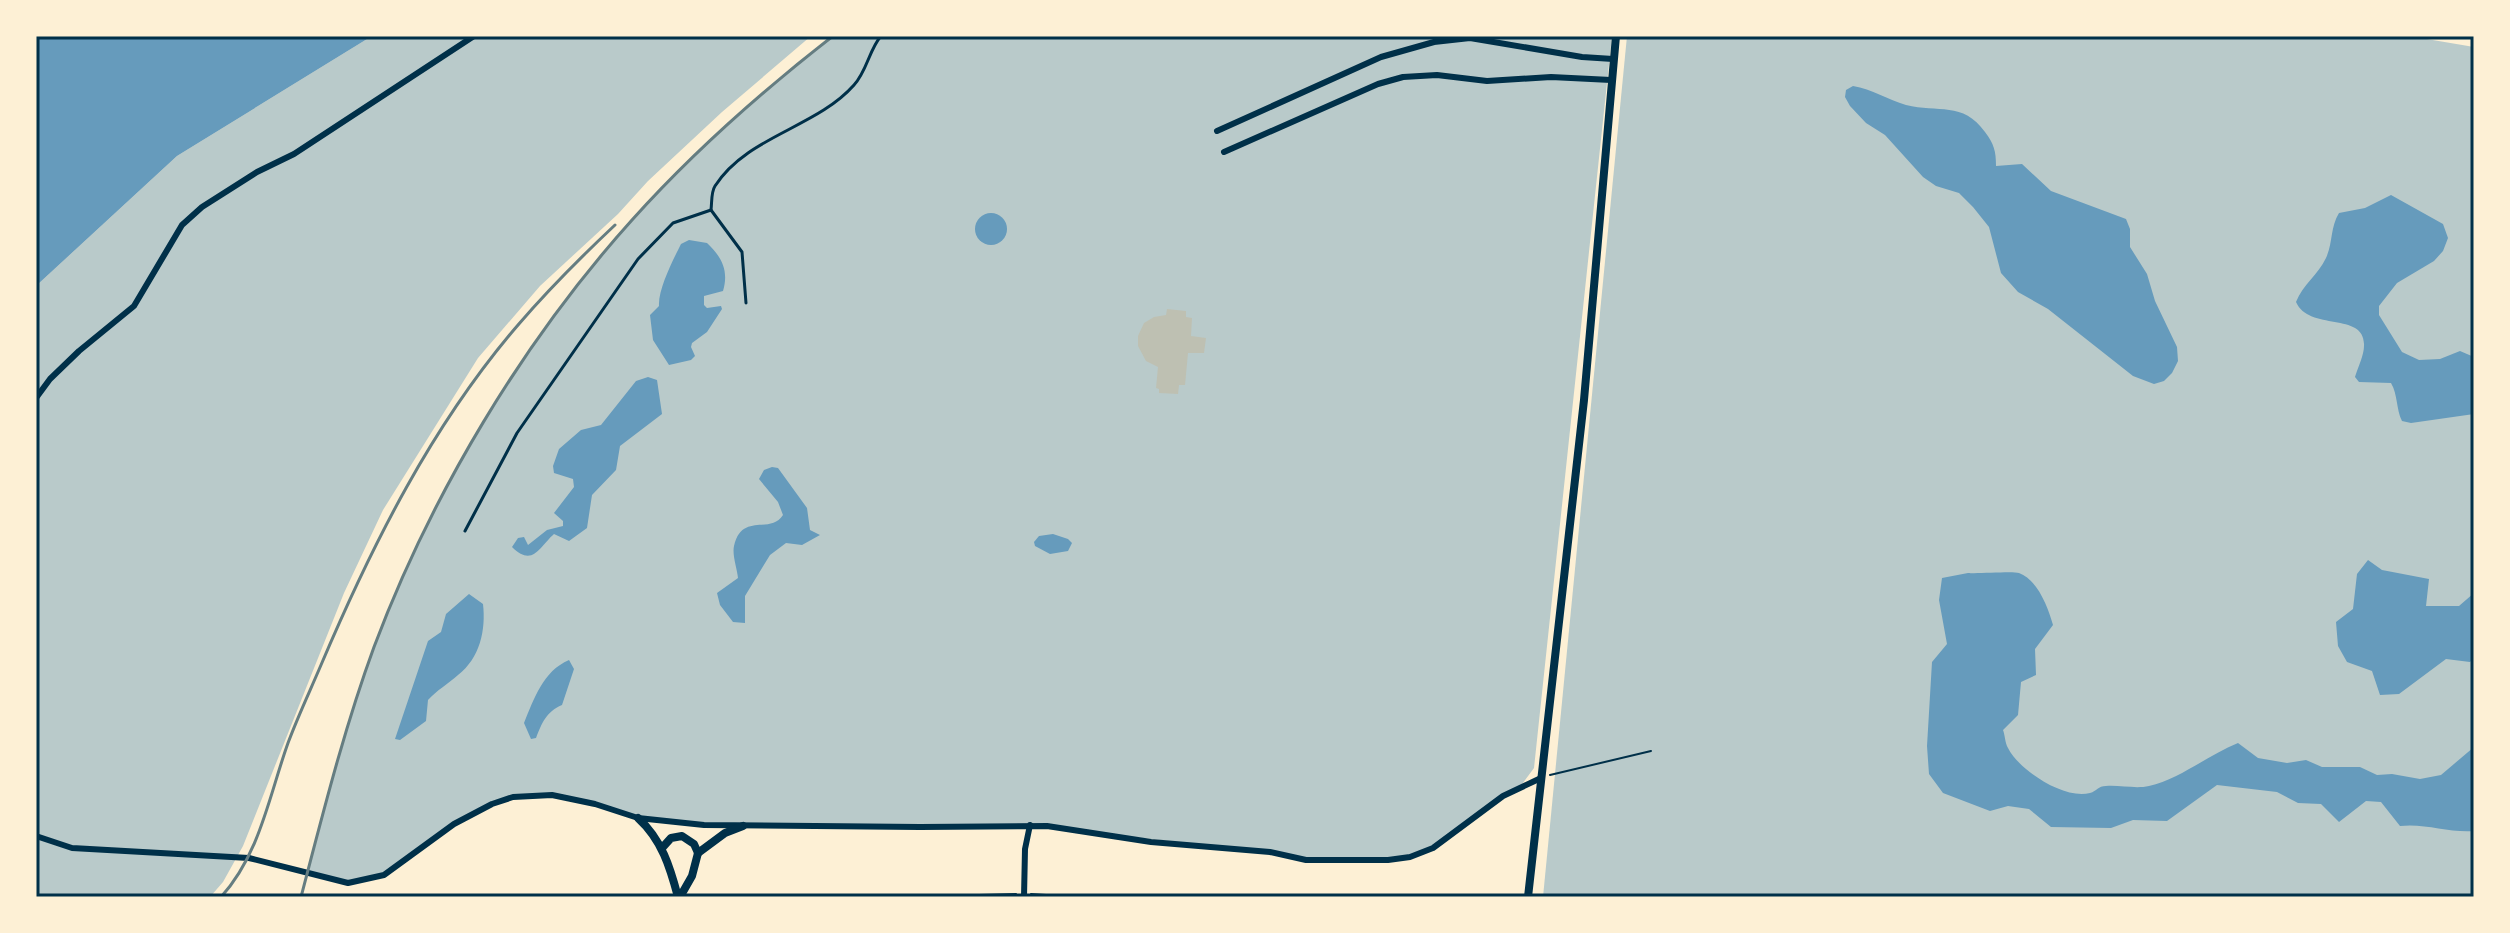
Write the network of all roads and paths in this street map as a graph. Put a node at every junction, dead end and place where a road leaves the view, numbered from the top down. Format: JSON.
{"nodes":[{"id":1,"x":474,"y":36,"type":"edge"},
{"id":2,"x":881,"y":36,"type":"edge"},
{"id":3,"x":1616,"y":36,"type":"edge"},
{"id":4,"x":1613,"y":59,"type":"junction"},
{"id":5,"x":1611,"y":80,"type":"junction"},
{"id":6,"x":1217,"y":131,"type":"dead end"},
{"id":7,"x":1224,"y":152,"type":"dead end"},
{"id":8,"x":711,"y":210,"type":"junction"},
{"id":9,"x":746,"y":303,"type":"dead end"},
{"id":10,"x":36,"y":398,"type":"edge"},
{"id":11,"x":465,"y":531,"type":"dead end"},
{"id":12,"x":1651,"y":751,"type":"dead end"},
{"id":13,"x":1541,"y":778,"type":"junction"},
{"id":14,"x":638,"y":818,"type":"junction"},
{"id":15,"x":1030,"y":825,"type":"junction"},
{"id":16,"x":743,"y":826,"type":"junction"},
{"id":17,"x":36,"y":836,"type":"edge"},
{"id":18,"x":662,"y":848,"type":"junction"},
{"id":19,"x":698,"y":853,"type":"junction"},
{"id":20,"x":1024,"y":895,"type":"edge"},
{"id":21,"x":679,"y":897,"type":"edge"},
{"id":22,"x":906,"y":897,"type":"edge"},
{"id":23,"x":1076,"y":897,"type":"edge"},
{"id":24,"x":1528,"y":897,"type":"edge"}],
"edges":[{"from":1,"to":10,"type":"street"},
{"from":2,"to":8,"type":"lane"},
{"from":3,"to":4,"type":"street"},
{"from":4,"to":5,"type":"street"},
{"from":4,"to":6,"type":"street"},
{"from":5,"to":7,"type":"street"},
{"from":5,"to":13,"type":"street"},
{"from":8,"to":9,"type":"lane"},
{"from":8,"to":11,"type":"lane"},
{"from":12,"to":13,"type":"path"},
{"from":13,"to":15,"type":"street"},
{"from":13,"to":24,"type":"street"},
{"from":14,"to":16,"type":"street"},
{"from":14,"to":17,"type":"street"},
{"from":14,"to":18,"type":"street"},
{"from":15,"to":16,"type":"street"},
{"from":15,"to":20,"type":"street"},
{"from":16,"to":19,"type":"street"},
{"from":18,"to":19,"type":"street"},
{"from":18,"to":21,"type":"street"},
{"from":19,"to":21,"type":"street"},
{"from":20,"to":22,"type":"path"},
{"from":20,"to":23,"type":"path"}]}
